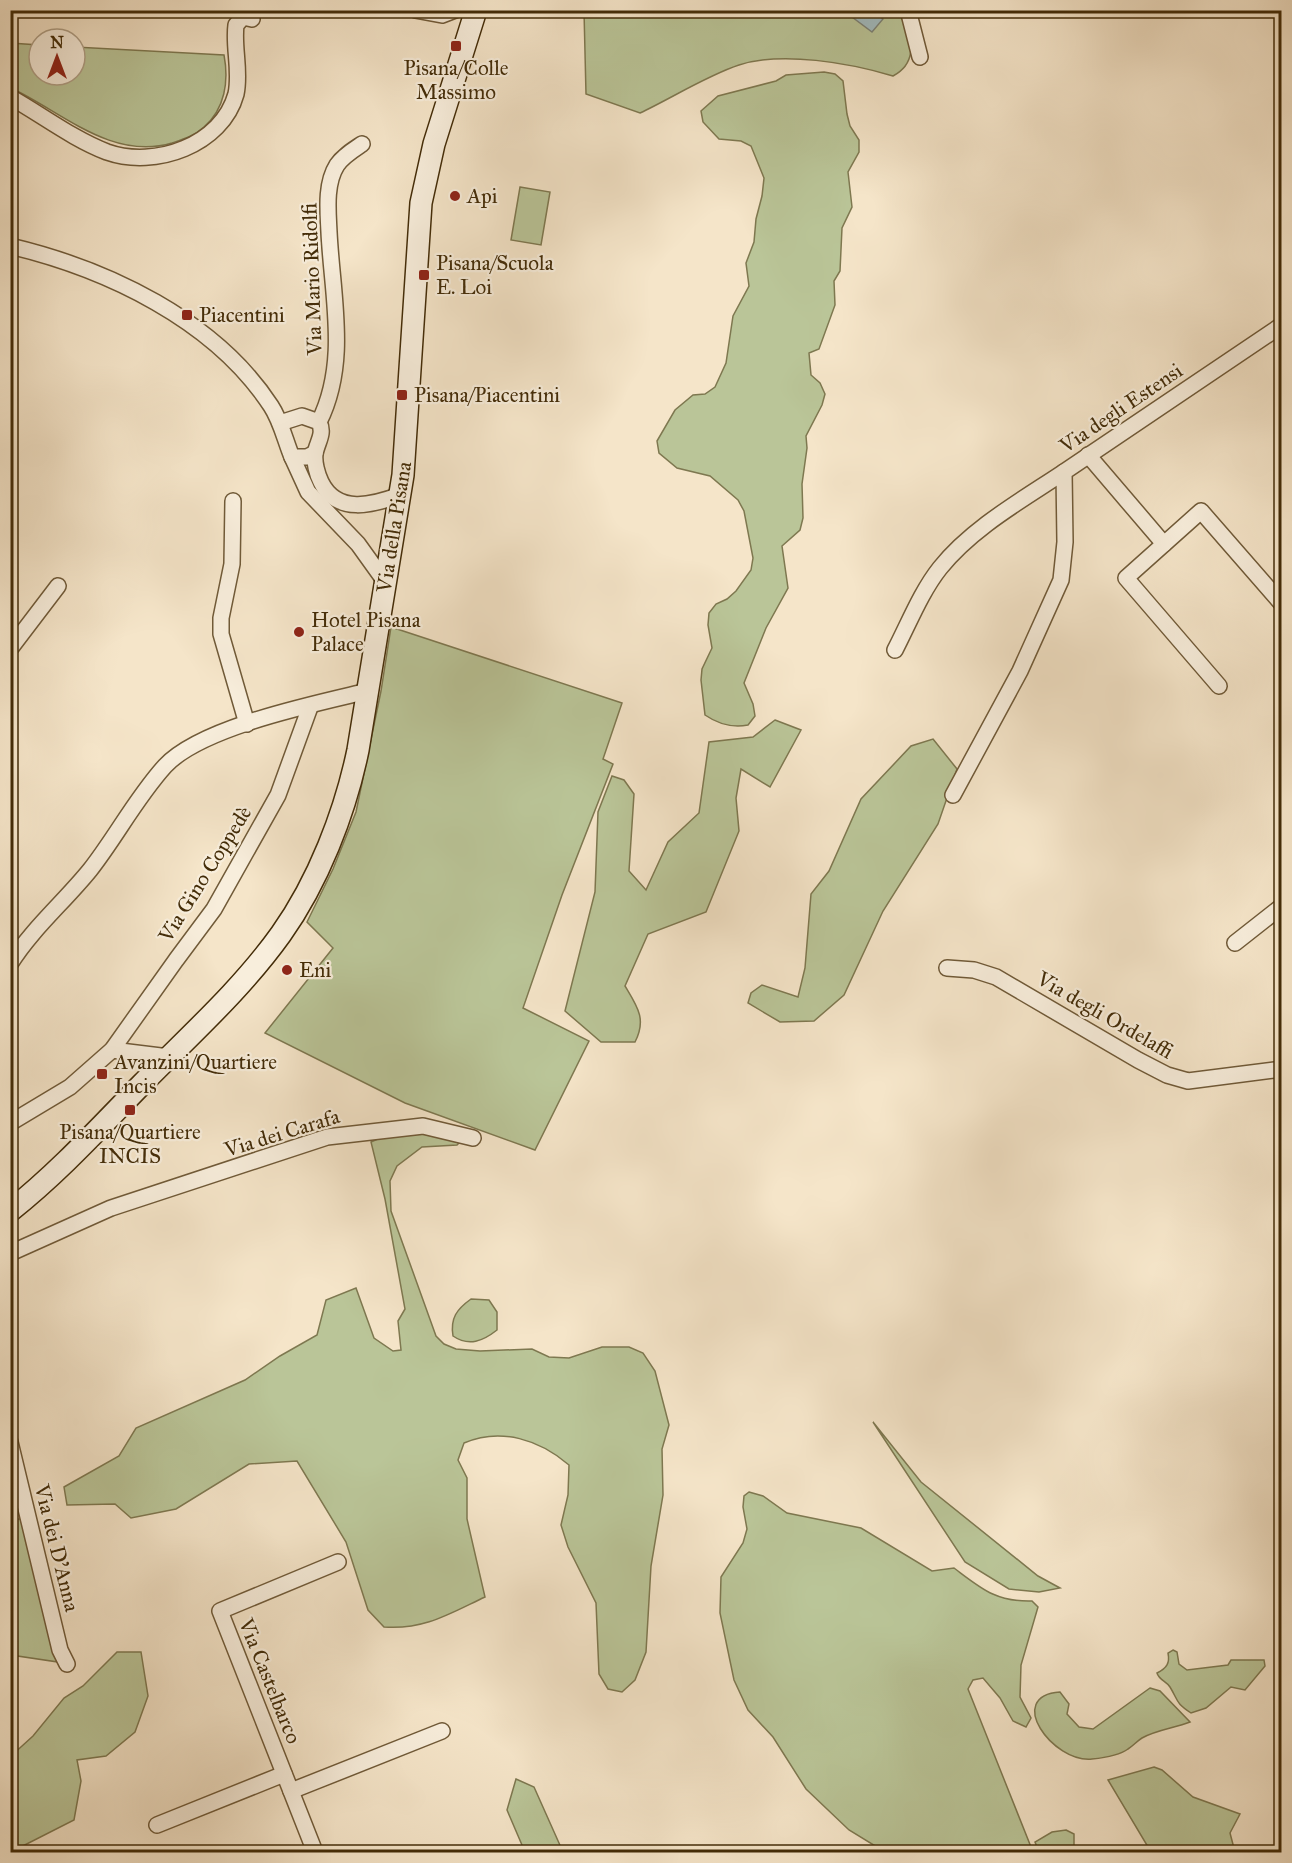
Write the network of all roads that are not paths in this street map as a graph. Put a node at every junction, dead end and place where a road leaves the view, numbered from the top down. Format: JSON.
{"nodes":[{"id":1,"x":415,"y":10,"type":"edge"},
{"id":2,"x":455,"y":10,"type":"edge"},
{"id":3,"x":476,"y":10,"type":"edge"},
{"id":4,"x":908,"y":10,"type":"edge"},
{"id":5,"x":252,"y":20,"type":"dead end"},
{"id":6,"x":920,"y":57,"type":"dead end"},
{"id":7,"x":10,"y":97,"type":"edge"},
{"id":8,"x":362,"y":144,"type":"dead end"},
{"id":9,"x":10,"y":246,"type":"edge"},
{"id":10,"x":1281,"y":326,"type":"edge"},
{"id":11,"x":320,"y":422,"type":"junction"},
{"id":12,"x":280,"y":423,"type":"junction"},
{"id":13,"x":315,"y":453,"type":"junction"},
{"id":14,"x":1088,"y":455,"type":"junction"},
{"id":15,"x":292,"y":457,"type":"junction"},
{"id":16,"x":1064,"y":472,"type":"junction"},
{"id":17,"x":400,"y":495,"type":"junction"},
{"id":18,"x":233,"y":501,"type":"dead end"},
{"id":19,"x":356,"y":506,"type":"junction"},
{"id":20,"x":344,"y":528,"type":"junction"},
{"id":21,"x":1164,"y":544,"type":"junction"},
{"id":22,"x":386,"y":583,"type":"junction"},
{"id":23,"x":58,"y":586,"type":"dead end"},
{"id":24,"x":1281,"y":604,"type":"edge"},
{"id":25,"x":10,"y":649,"type":"edge"},
{"id":26,"x":895,"y":650,"type":"dead end"},
{"id":27,"x":1219,"y":686,"type":"dead end"},
{"id":28,"x":368,"y":691,"type":"junction"},
{"id":29,"x":310,"y":707,"type":"junction"},
{"id":30,"x":247,"y":724,"type":"junction"},
{"id":31,"x":953,"y":795,"type":"dead end"},
{"id":32,"x":1281,"y":906,"type":"edge"},
{"id":33,"x":1235,"y":943,"type":"dead end"},
{"id":34,"x":10,"y":964,"type":"edge"},
{"id":35,"x":947,"y":968,"type":"dead end"},
{"id":36,"x":112,"y":1050,"type":"junction"},
{"id":37,"x":169,"y":1057,"type":"junction"},
{"id":38,"x":1281,"y":1069,"type":"edge"},
{"id":39,"x":10,"y":1123,"type":"edge"},
{"id":40,"x":473,"y":1138,"type":"dead end"},
{"id":41,"x":11,"y":1211,"type":"edge"},
{"id":42,"x":12,"y":1250,"type":"edge"},
{"id":43,"x":10,"y":1442,"type":"edge"},
{"id":44,"x":338,"y":1563,"type":"dead end"},
{"id":45,"x":67,"y":1664,"type":"dead end"},
{"id":46,"x":442,"y":1731,"type":"dead end"},
{"id":47,"x":284,"y":1774,"type":"junction"},
{"id":48,"x":291,"y":1791,"type":"junction"},
{"id":49,"x":157,"y":1825,"type":"dead end"},
{"id":50,"x":315,"y":1852,"type":"edge"}],
"edges":[{"from":1,"to":2,"type":"street"},
{"from":3,"to":17,"type":"main road","name":"Via della Pisana"},
{"from":4,"to":6,"type":"street"},
{"from":5,"to":7,"type":"street"},
{"from":8,"to":11,"type":"street","name":"Via Mario Ridolfi"},
{"from":9,"to":12,"type":"street"},
{"from":10,"to":14,"type":"street","name":"Via degli Estensi"},
{"from":11,"to":12,"type":"street"},
{"from":11,"to":13,"type":"street"},
{"from":12,"to":15,"type":"street"},
{"from":13,"to":15,"type":"street"},
{"from":13,"to":19,"type":"street"},
{"from":14,"to":16,"type":"street","name":"Via degli Estensi"},
{"from":14,"to":21,"type":"street"},
{"from":15,"to":20,"type":"street"},
{"from":16,"to":26,"type":"street"},
{"from":16,"to":31,"type":"street","name":"Via degli Estensi"},
{"from":17,"to":19,"type":"street"},
{"from":17,"to":22,"type":"main road","name":"Via della Pisana"},
{"from":18,"to":30,"type":"street"},
{"from":19,"to":20,"type":"street"},
{"from":20,"to":22,"type":"street"},
{"from":21,"to":24,"type":"street"},
{"from":21,"to":27,"type":"street"},
{"from":22,"to":28,"type":"main road","name":"Via della Pisana"},
{"from":23,"to":25,"type":"street"},
{"from":28,"to":29,"type":"street"},
{"from":28,"to":37,"type":"main road","name":"Via della Pisana"},
{"from":29,"to":30,"type":"street"},
{"from":29,"to":36,"type":"street","name":"Via Gino Coppedè"},
{"from":30,"to":34,"type":"street"},
{"from":32,"to":33,"type":"street"},
{"from":35,"to":38,"type":"street","name":"Via degli Ordelaffi"},
{"from":36,"to":37,"type":"street"},
{"from":36,"to":39,"type":"street","name":"Via Gino Coppedè"},
{"from":37,"to":41,"type":"main road","name":"Via della Pisana"},
{"from":40,"to":42,"type":"street","name":"Via dei Carafa"},
{"from":43,"to":45,"type":"street","name":"Via dei D’Anna"},
{"from":44,"to":47,"type":"street","name":"Via Castelbarco"},
{"from":46,"to":48,"type":"street"},
{"from":47,"to":48,"type":"street","name":"Via Castelbarco"},
{"from":47,"to":49,"type":"street"},
{"from":48,"to":50,"type":"street","name":"Via Castelbarco"}]}
